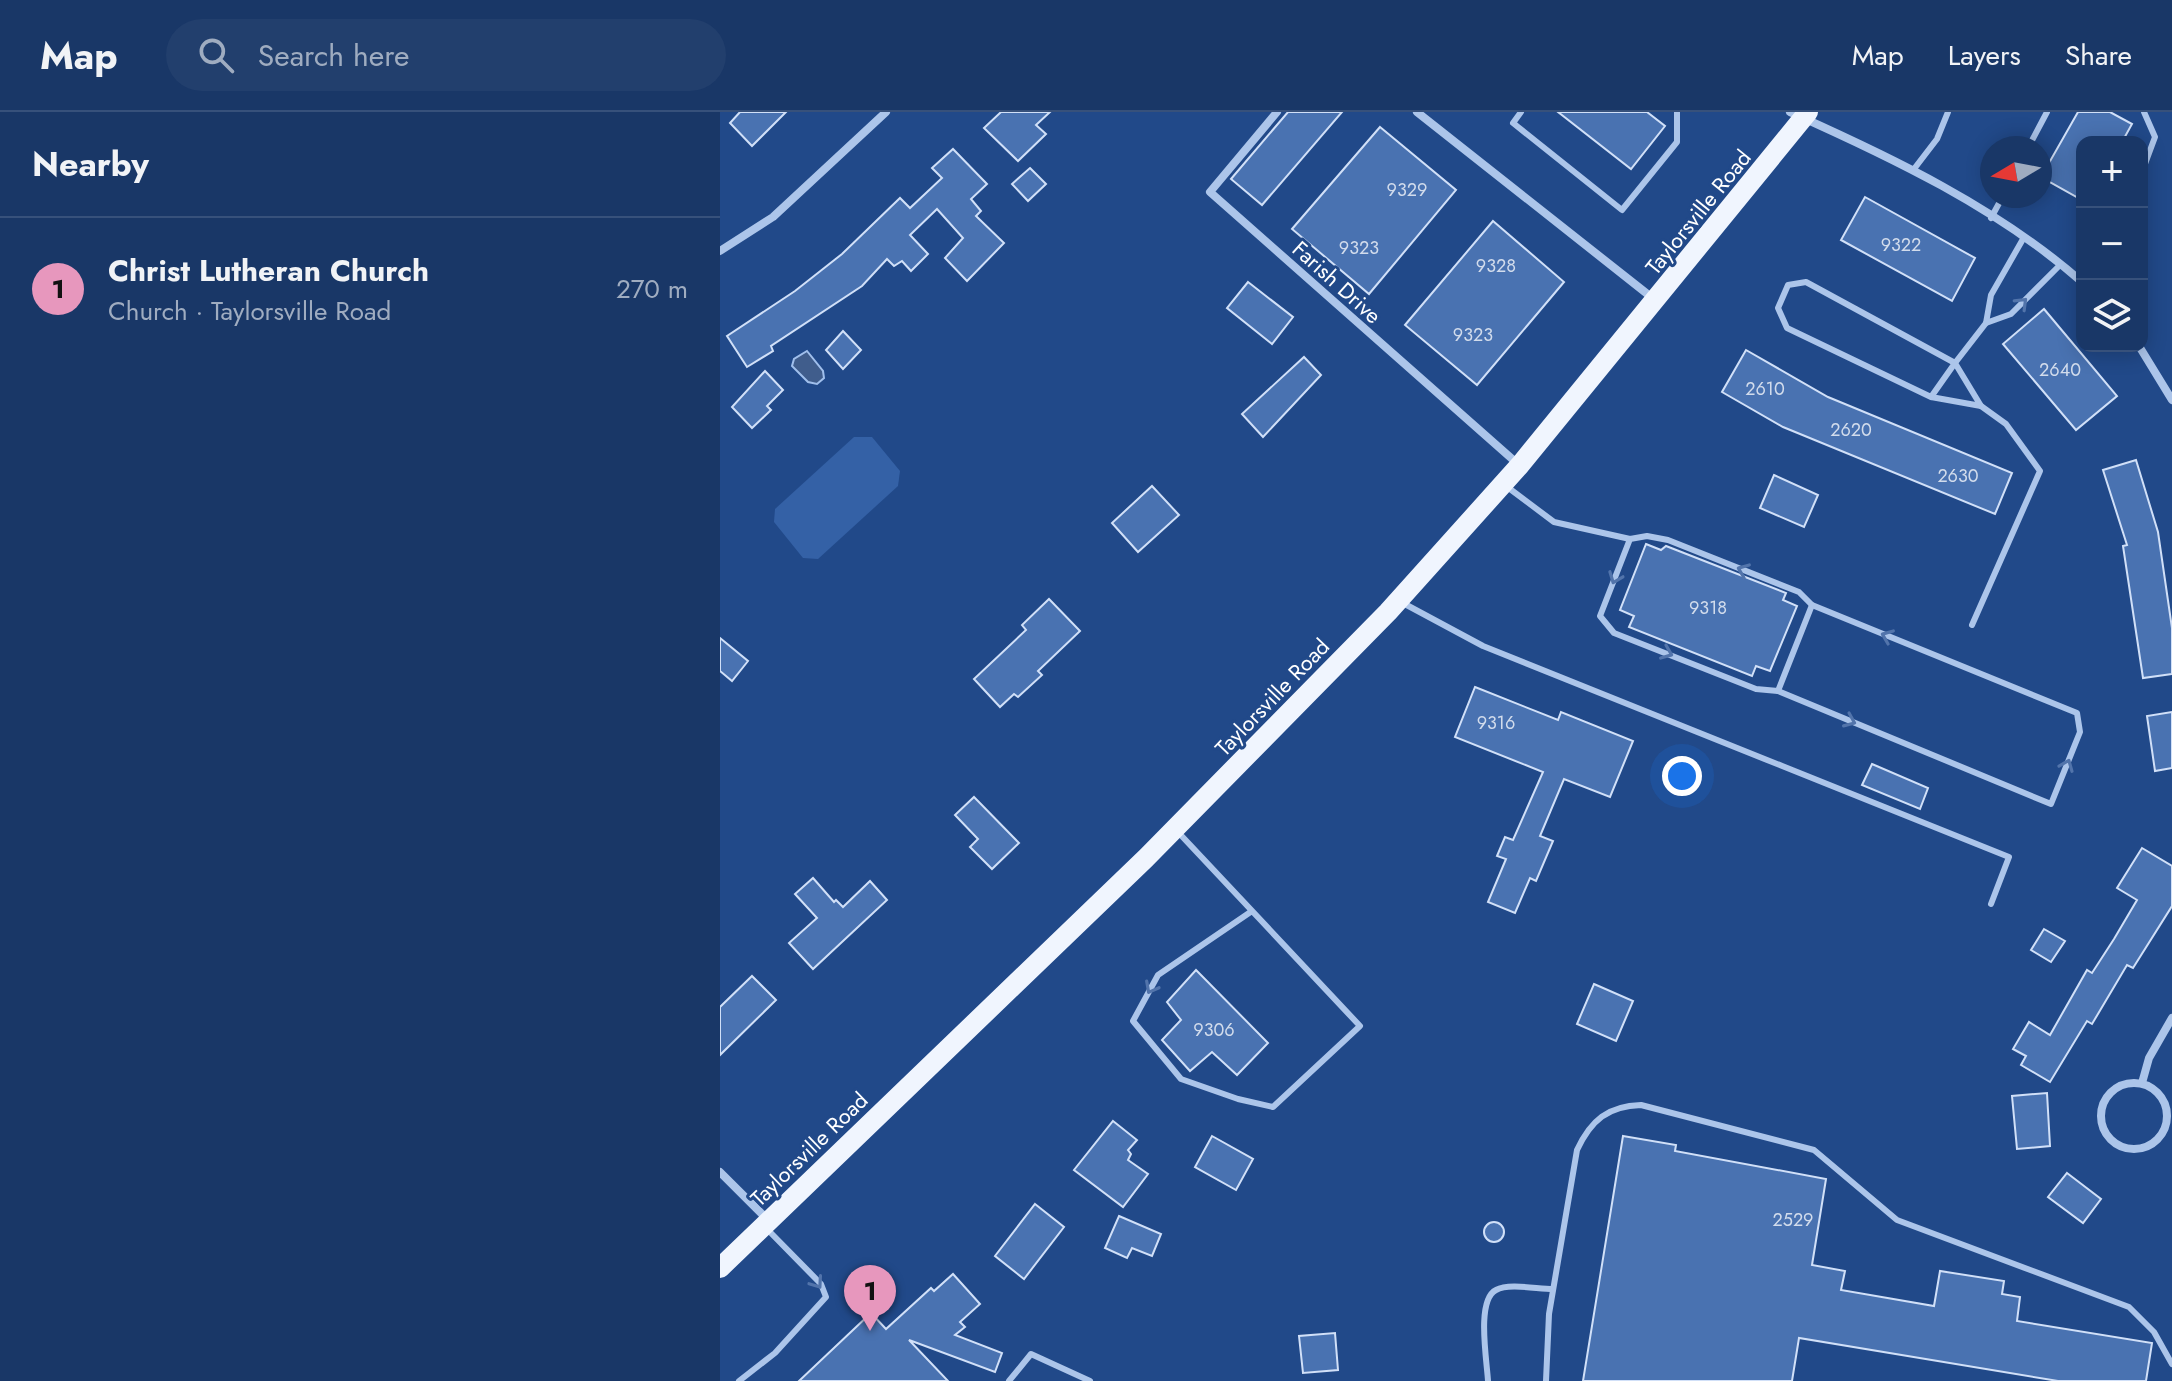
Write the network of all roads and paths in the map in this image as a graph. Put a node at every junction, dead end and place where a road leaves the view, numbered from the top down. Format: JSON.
{"nodes":[{"id":1,"x":886,"y":112,"type":"edge"},
{"id":2,"x":1277,"y":112,"type":"edge"},
{"id":3,"x":1417,"y":112,"type":"edge"},
{"id":4,"x":1521,"y":112,"type":"edge"},
{"id":5,"x":1677,"y":112,"type":"edge"},
{"id":6,"x":1948,"y":112,"type":"edge"},
{"id":7,"x":2047,"y":112,"type":"edge"},
{"id":8,"x":2144,"y":112,"type":"edge"},
{"id":9,"x":1801,"y":114,"type":"edge"},
{"id":10,"x":2034,"y":136,"type":"edge"},
{"id":11,"x":2148,"y":156,"type":"edge"},
{"id":12,"x":1914,"y":169,"type":"junction"},
{"id":13,"x":1996,"y":208,"type":"edge"},
{"id":14,"x":1991,"y":218,"type":"junction"},
{"id":15,"x":2023,"y":239,"type":"junction"},
{"id":16,"x":720,"y":251,"type":"edge"},
{"id":17,"x":2061,"y":264,"type":"junction"},
{"id":18,"x":2076,"y":276,"type":"edge"},
{"id":19,"x":1656,"y":301,"type":"junction"},
{"id":20,"x":1986,"y":323,"type":"junction"},
{"id":21,"x":2143,"y":352,"type":"edge"},
{"id":22,"x":1955,"y":363,"type":"junction"},
{"id":23,"x":1931,"y":397,"type":"junction"},
{"id":24,"x":2172,"y":400,"type":"edge"},
{"id":25,"x":1981,"y":406,"type":"junction"},
{"id":26,"x":1520,"y":465,"type":"junction"},
{"id":27,"x":1503,"y":484,"type":"junction"},
{"id":28,"x":1630,"y":539,"type":"junction"},
{"id":29,"x":1398,"y":600,"type":"junction"},
{"id":30,"x":1812,"y":605,"type":"junction"},
{"id":31,"x":1972,"y":625,"type":"dead end"},
{"id":32,"x":1778,"y":691,"type":"junction"},
{"id":33,"x":1175,"y":829,"type":"junction"},
{"id":34,"x":1991,"y":904,"type":"dead end"},
{"id":35,"x":1252,"y":911,"type":"junction"},
{"id":36,"x":2172,"y":1018,"type":"edge"},
{"id":37,"x":2142,"y":1083,"type":"junction"},
{"id":38,"x":720,"y":1172,"type":"edge"},
{"id":39,"x":767,"y":1224,"type":"junction"},
{"id":40,"x":720,"y":1268,"type":"edge"},
{"id":41,"x":1553,"y":1289,"type":"junction"},
{"id":42,"x":2172,"y":1364,"type":"edge"},
{"id":43,"x":739,"y":1381,"type":"edge"},
{"id":44,"x":1009,"y":1381,"type":"edge"},
{"id":45,"x":1090,"y":1381,"type":"edge"},
{"id":46,"x":1488,"y":1381,"type":"edge"},
{"id":47,"x":1546,"y":1381,"type":"edge"}],
"edges":[{"from":1,"to":16,"type":"street"},
{"from":2,"to":26,"type":"street","name":"Farish Drive"},
{"from":3,"to":19,"type":"street"},
{"from":4,"to":5,"type":"lane"},
{"from":6,"to":12,"type":"lane"},
{"from":7,"to":10,"type":"lane"},
{"from":8,"to":11,"type":"lane"},
{"from":9,"to":12,"type":"street"},
{"from":9,"to":19,"type":"main road","name":"Taylorsville Road"},
{"from":12,"to":14,"type":"street"},
{"from":13,"to":14,"type":"lane"},
{"from":14,"to":15,"type":"street"},
{"from":15,"to":17,"type":"street"},
{"from":15,"to":20,"type":"lane"},
{"from":17,"to":18,"type":"street"},
{"from":20,"to":17,"type":"lane","one_way":true},
{"from":19,"to":26,"type":"main road","name":"Taylorsville Road"},
{"from":20,"to":22,"type":"lane"},
{"from":21,"to":24,"type":"street"},
{"from":22,"to":23,"type":"lane"},
{"from":22,"to":23,"type":"lane"},
{"from":22,"to":25,"type":"lane"},
{"from":23,"to":25,"type":"lane"},
{"from":25,"to":31,"type":"lane"},
{"from":26,"to":27,"type":"main road","name":"Taylorsville Road"},
{"from":27,"to":28,"type":"lane"},
{"from":27,"to":29,"type":"main road","name":"Taylorsville Road"},
{"from":30,"to":28,"type":"lane","one_way":true},
{"from":28,"to":32,"type":"lane","one_way":true},
{"from":29,"to":33,"type":"main road","name":"Taylorsville Road"},
{"from":29,"to":34,"type":"lane"},
{"from":30,"to":32,"type":"lane"},
{"from":32,"to":30,"type":"lane","one_way":true},
{"from":33,"to":35,"type":"lane"},
{"from":33,"to":39,"type":"main road","name":"Taylorsville Road"},
{"from":35,"to":35,"type":"lane","one_way":true},
{"from":36,"to":37,"type":"street"},
{"from":37,"to":37,"type":"street"},
{"from":38,"to":39,"type":"street"},
{"from":39,"to":40,"type":"main road","name":"Taylorsville Road"},
{"from":39,"to":43,"type":"lane","one_way":true},
{"from":41,"to":42,"type":"lane"},
{"from":41,"to":46,"type":"lane"},
{"from":41,"to":47,"type":"lane"},
{"from":44,"to":45,"type":"lane"}]}
